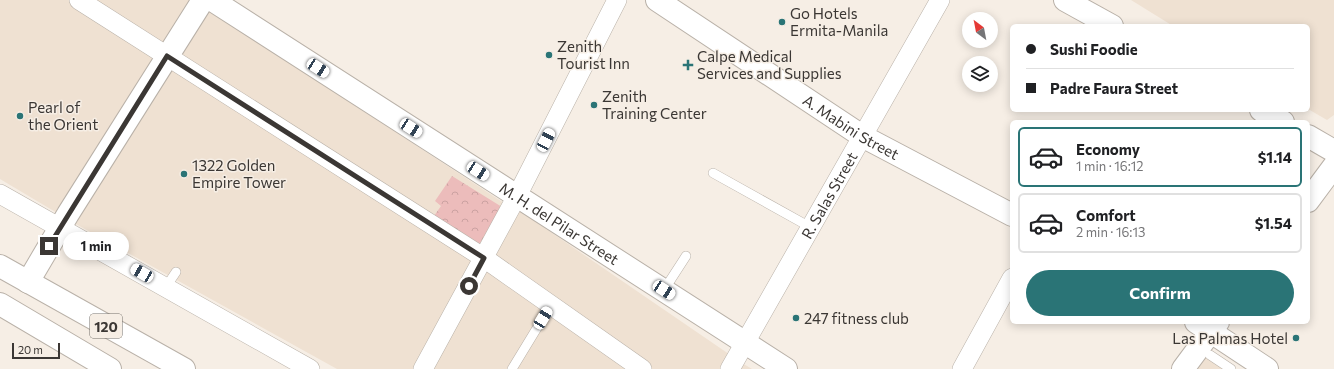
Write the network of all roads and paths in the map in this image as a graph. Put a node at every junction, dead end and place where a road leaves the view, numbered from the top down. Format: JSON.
{"nodes":[{"id":1,"x":79,"y":0,"type":"edge"},
{"id":2,"x":203,"y":0,"type":"edge"},
{"id":3,"x":212,"y":0,"type":"edge"},
{"id":4,"x":617,"y":0,"type":"edge"},
{"id":5,"x":657,"y":0,"type":"edge"},
{"id":6,"x":940,"y":0,"type":"edge"},
{"id":7,"x":1065,"y":0,"type":"edge"},
{"id":8,"x":1108,"y":24,"type":"edge"},
{"id":9,"x":167,"y":56,"type":"junction"},
{"id":10,"x":1265,"y":112,"type":"edge"},
{"id":11,"x":1279,"y":120,"type":"edge"},
{"id":12,"x":862,"y":136,"type":"junction"},
{"id":13,"x":1310,"y":137,"type":"edge"},
{"id":14,"x":1334,"y":151,"type":"edge"},
{"id":15,"x":1334,"y":166,"type":"edge"},
{"id":16,"x":713,"y":173,"type":"dead end"},
{"id":17,"x":0,"y":194,"type":"edge"},
{"id":18,"x":518,"y":196,"type":"junction"},
{"id":19,"x":1310,"y":198,"type":"edge"},
{"id":20,"x":1010,"y":215,"type":"edge"},
{"id":21,"x":61,"y":226,"type":"junction"},
{"id":22,"x":810,"y":227,"type":"junction"},
{"id":23,"x":686,"y":256,"type":"dead end"},
{"id":24,"x":484,"y":258,"type":"junction"},
{"id":25,"x":0,"y":266,"type":"edge"},
{"id":26,"x":28,"y":282,"type":"junction"},
{"id":27,"x":1010,"y":282,"type":"edge"},
{"id":28,"x":664,"y":290,"type":"junction"},
{"id":29,"x":0,"y":304,"type":"edge"},
{"id":30,"x":551,"y":305,"type":"junction"},
{"id":31,"x":1208,"y":325,"type":"edge"},
{"id":32,"x":746,"y":344,"type":"junction"},
{"id":33,"x":1210,"y":355,"type":"dead end"},
{"id":34,"x":110,"y":369,"type":"edge"},
{"id":35,"x":184,"y":369,"type":"edge"},
{"id":36,"x":310,"y":369,"type":"edge"},
{"id":37,"x":423,"y":369,"type":"edge"},
{"id":38,"x":512,"y":369,"type":"edge"},
{"id":39,"x":642,"y":369,"type":"edge"},
{"id":40,"x":730,"y":369,"type":"edge"},
{"id":41,"x":786,"y":369,"type":"edge"},
{"id":42,"x":962,"y":369,"type":"edge"},
{"id":43,"x":1183,"y":369,"type":"edge"},
{"id":44,"x":1231,"y":369,"type":"edge"},
{"id":45,"x":1267,"y":369,"type":"edge"}],
"edges":[{"from":1,"to":9,"type":"street"},
{"from":2,"to":9,"type":"main road"},
{"from":3,"to":18,"type":"main road","name":"M. H. del Pilar Street"},
{"from":4,"to":18,"type":"street"},
{"from":5,"to":12,"type":"main road","name":"A. Mabini Street"},
{"from":6,"to":12,"type":"street","name":"R. Salas Street"},
{"from":7,"to":8,"type":"main road"},
{"from":9,"to":21,"type":"main road"},
{"from":9,"to":24,"type":"street"},
{"from":10,"to":11,"type":"main road"},
{"from":12,"to":20,"type":"main road","name":"A. Mabini Street"},
{"from":12,"to":22,"type":"street","name":"R. Salas Street"},
{"from":13,"to":14,"type":"main road"},
{"from":15,"to":19,"type":"main road"},
{"from":16,"to":22,"type":"lane"},
{"from":17,"to":21,"type":"street"},
{"from":18,"to":24,"type":"street"},
{"from":18,"to":28,"type":"main road","name":"M. H. del Pilar Street"},
{"from":21,"to":26,"type":"main road"},
{"from":21,"to":36,"type":"street"},
{"from":22,"to":32,"type":"street","name":"R. Salas Street"},
{"from":23,"to":28,"type":"lane"},
{"from":24,"to":30,"type":"street"},
{"from":24,"to":37,"type":"street"},
{"from":25,"to":26,"type":"main road","number":"120"},
{"from":26,"to":35,"type":"main road","number":"120"},
{"from":27,"to":42,"type":"street"},
{"from":28,"to":32,"type":"main road","name":"M. H. del Pilar Street"},
{"from":29,"to":34,"type":"main road","number":"120"},
{"from":30,"to":38,"type":"lane"},
{"from":30,"to":39,"type":"street"},
{"from":31,"to":43,"type":"main road"},
{"from":31,"to":45,"type":"main road"},
{"from":32,"to":40,"type":"street","name":"R. Salas Street"},
{"from":32,"to":41,"type":"main road","name":"M. H. del Pilar Street"},
{"from":33,"to":44,"type":"lane"}]}
